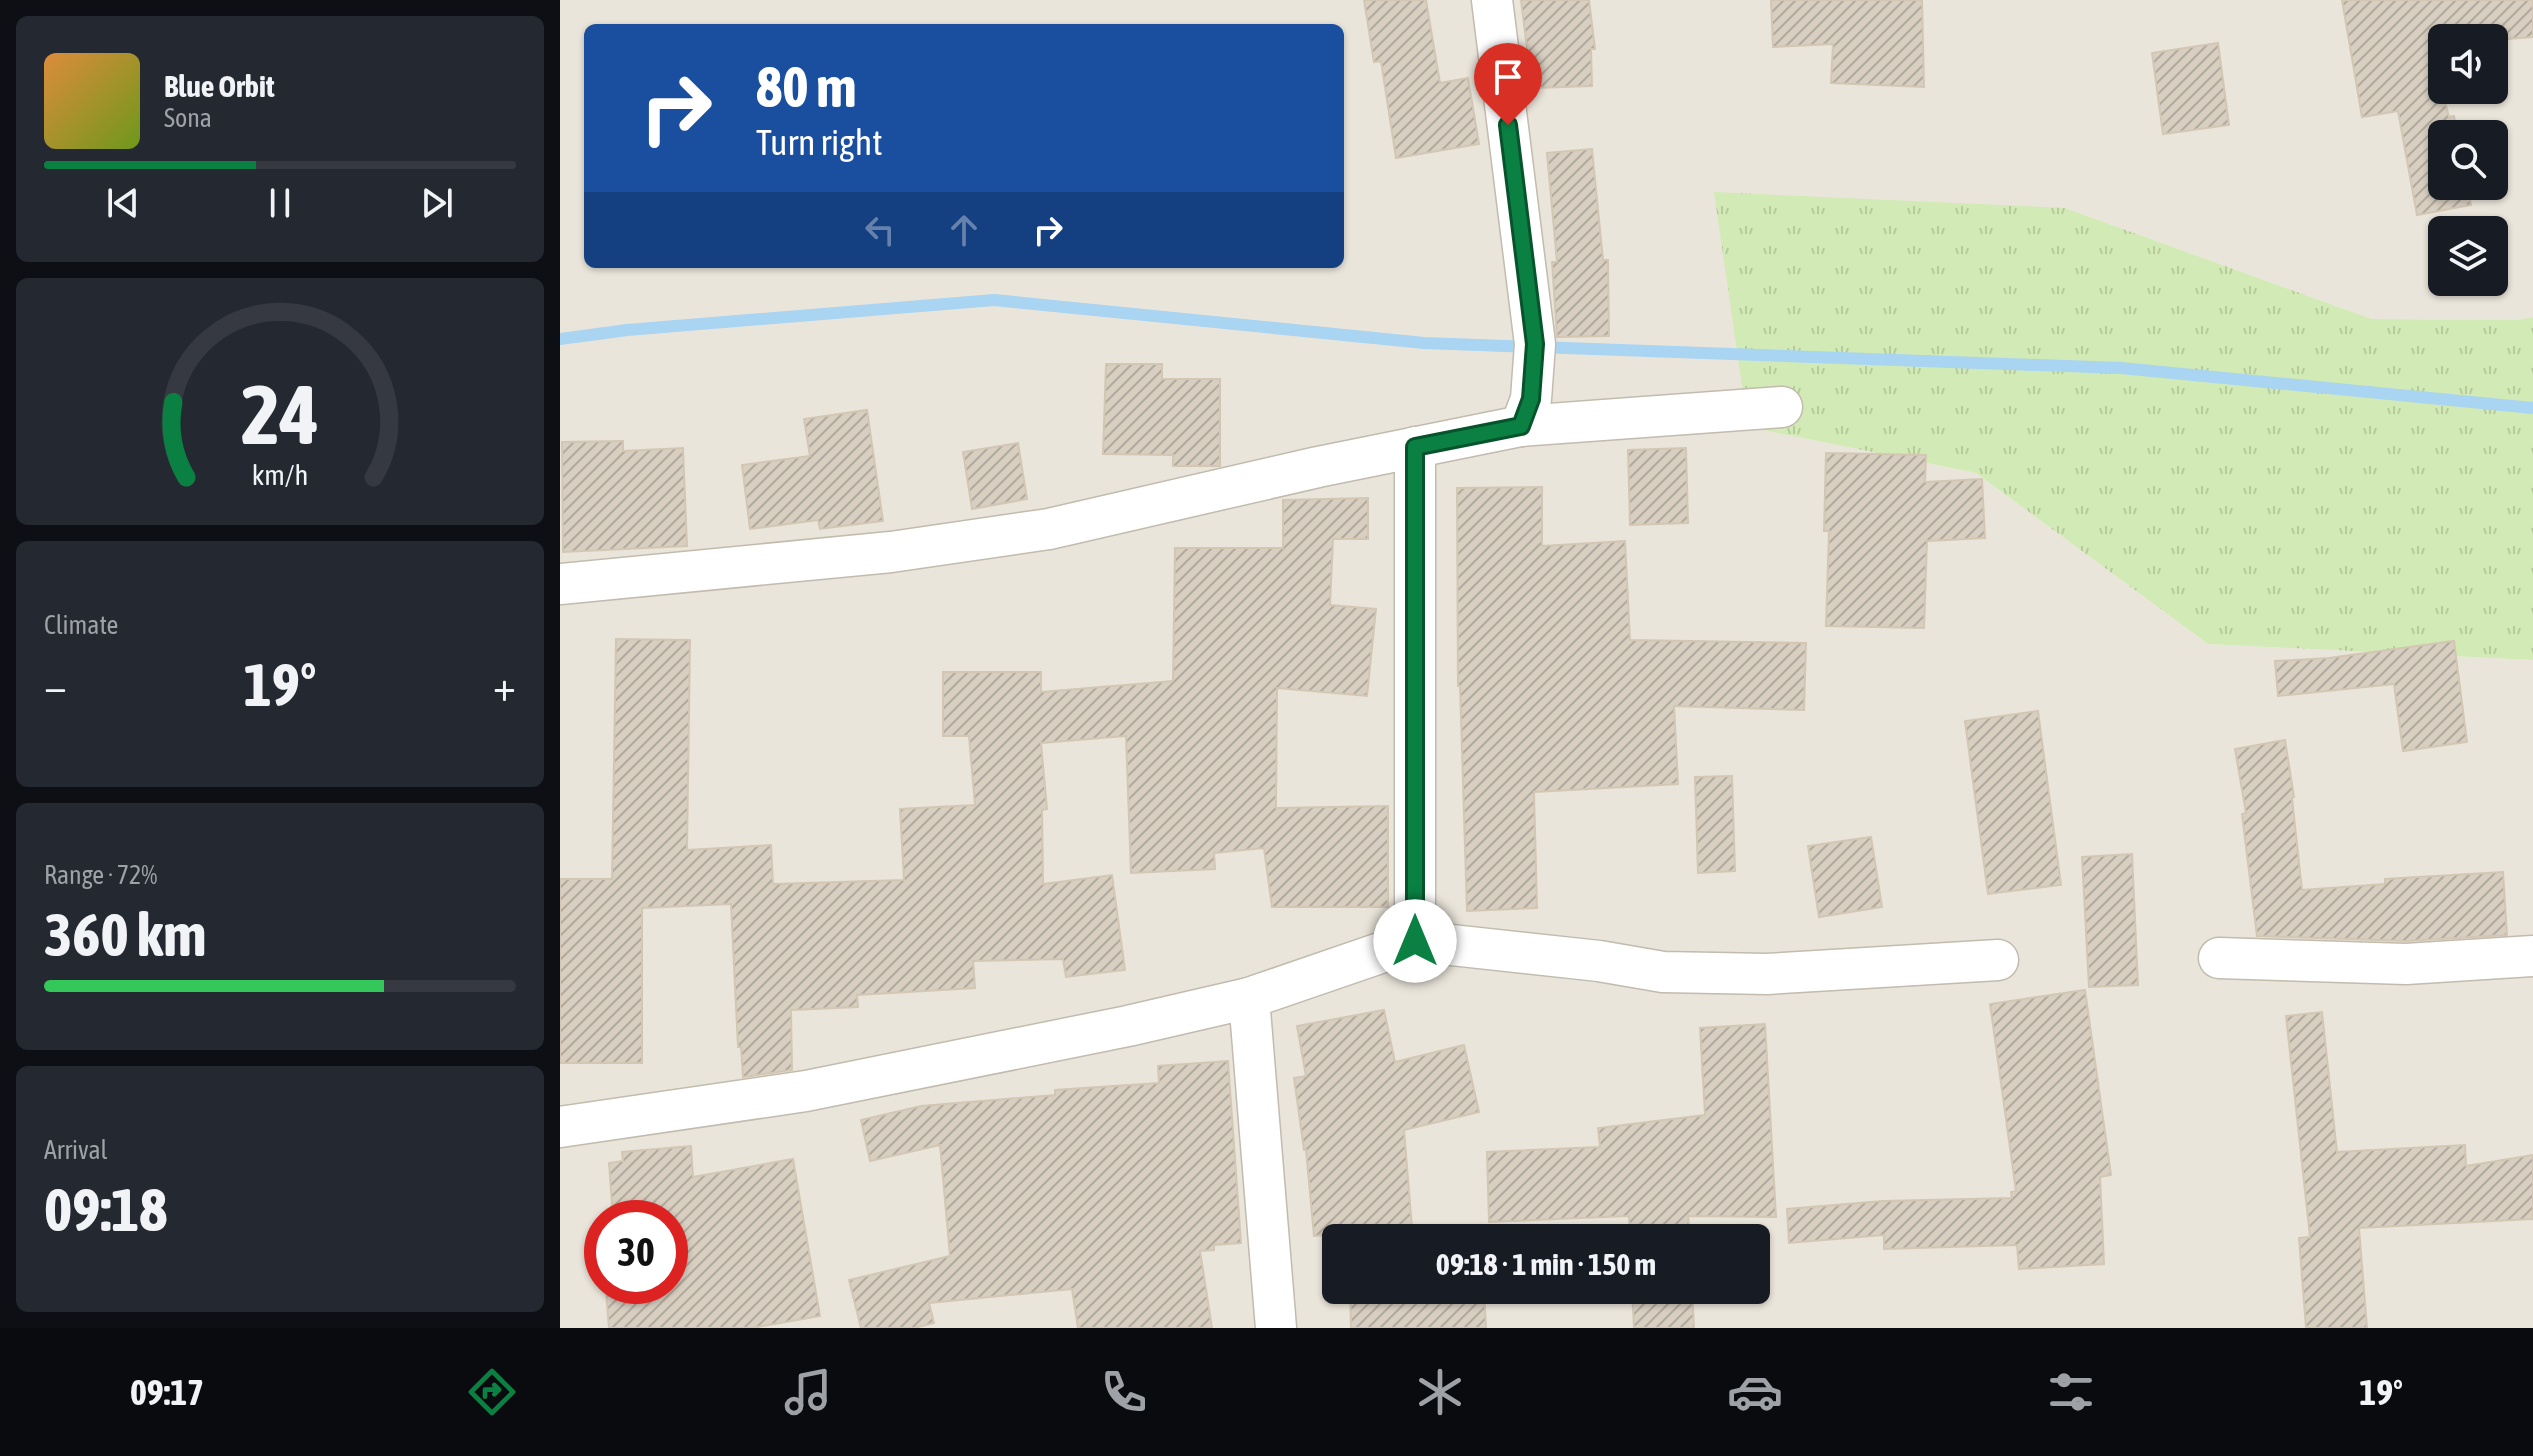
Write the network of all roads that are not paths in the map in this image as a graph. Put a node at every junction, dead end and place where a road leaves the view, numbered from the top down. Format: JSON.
{"nodes":[{"id":1,"x":1492,"y":0,"type":"edge"},
{"id":2,"x":1782,"y":407,"type":"dead end"},
{"id":3,"x":1526,"y":413,"type":"junction"},
{"id":4,"x":1415,"y":447,"type":"junction"},
{"id":5,"x":560,"y":584,"type":"edge"},
{"id":6,"x":1415,"y":941,"type":"junction"},
{"id":7,"x":2533,"y":956,"type":"edge"},
{"id":8,"x":2219,"y":958,"type":"dead end"},
{"id":9,"x":1998,"y":960,"type":"dead end"},
{"id":10,"x":1249,"y":998,"type":"junction"},
{"id":11,"x":560,"y":1127,"type":"edge"},
{"id":12,"x":1276,"y":1328,"type":"edge"}],
"edges":[{"from":1,"to":3,"type":"street"},
{"from":2,"to":3,"type":"street"},
{"from":3,"to":4,"type":"street"},
{"from":4,"to":5,"type":"street"},
{"from":4,"to":6,"type":"street"},
{"from":6,"to":9,"type":"street"},
{"from":6,"to":10,"type":"street"},
{"from":7,"to":8,"type":"street"},
{"from":10,"to":11,"type":"street"},
{"from":10,"to":12,"type":"street"}]}
